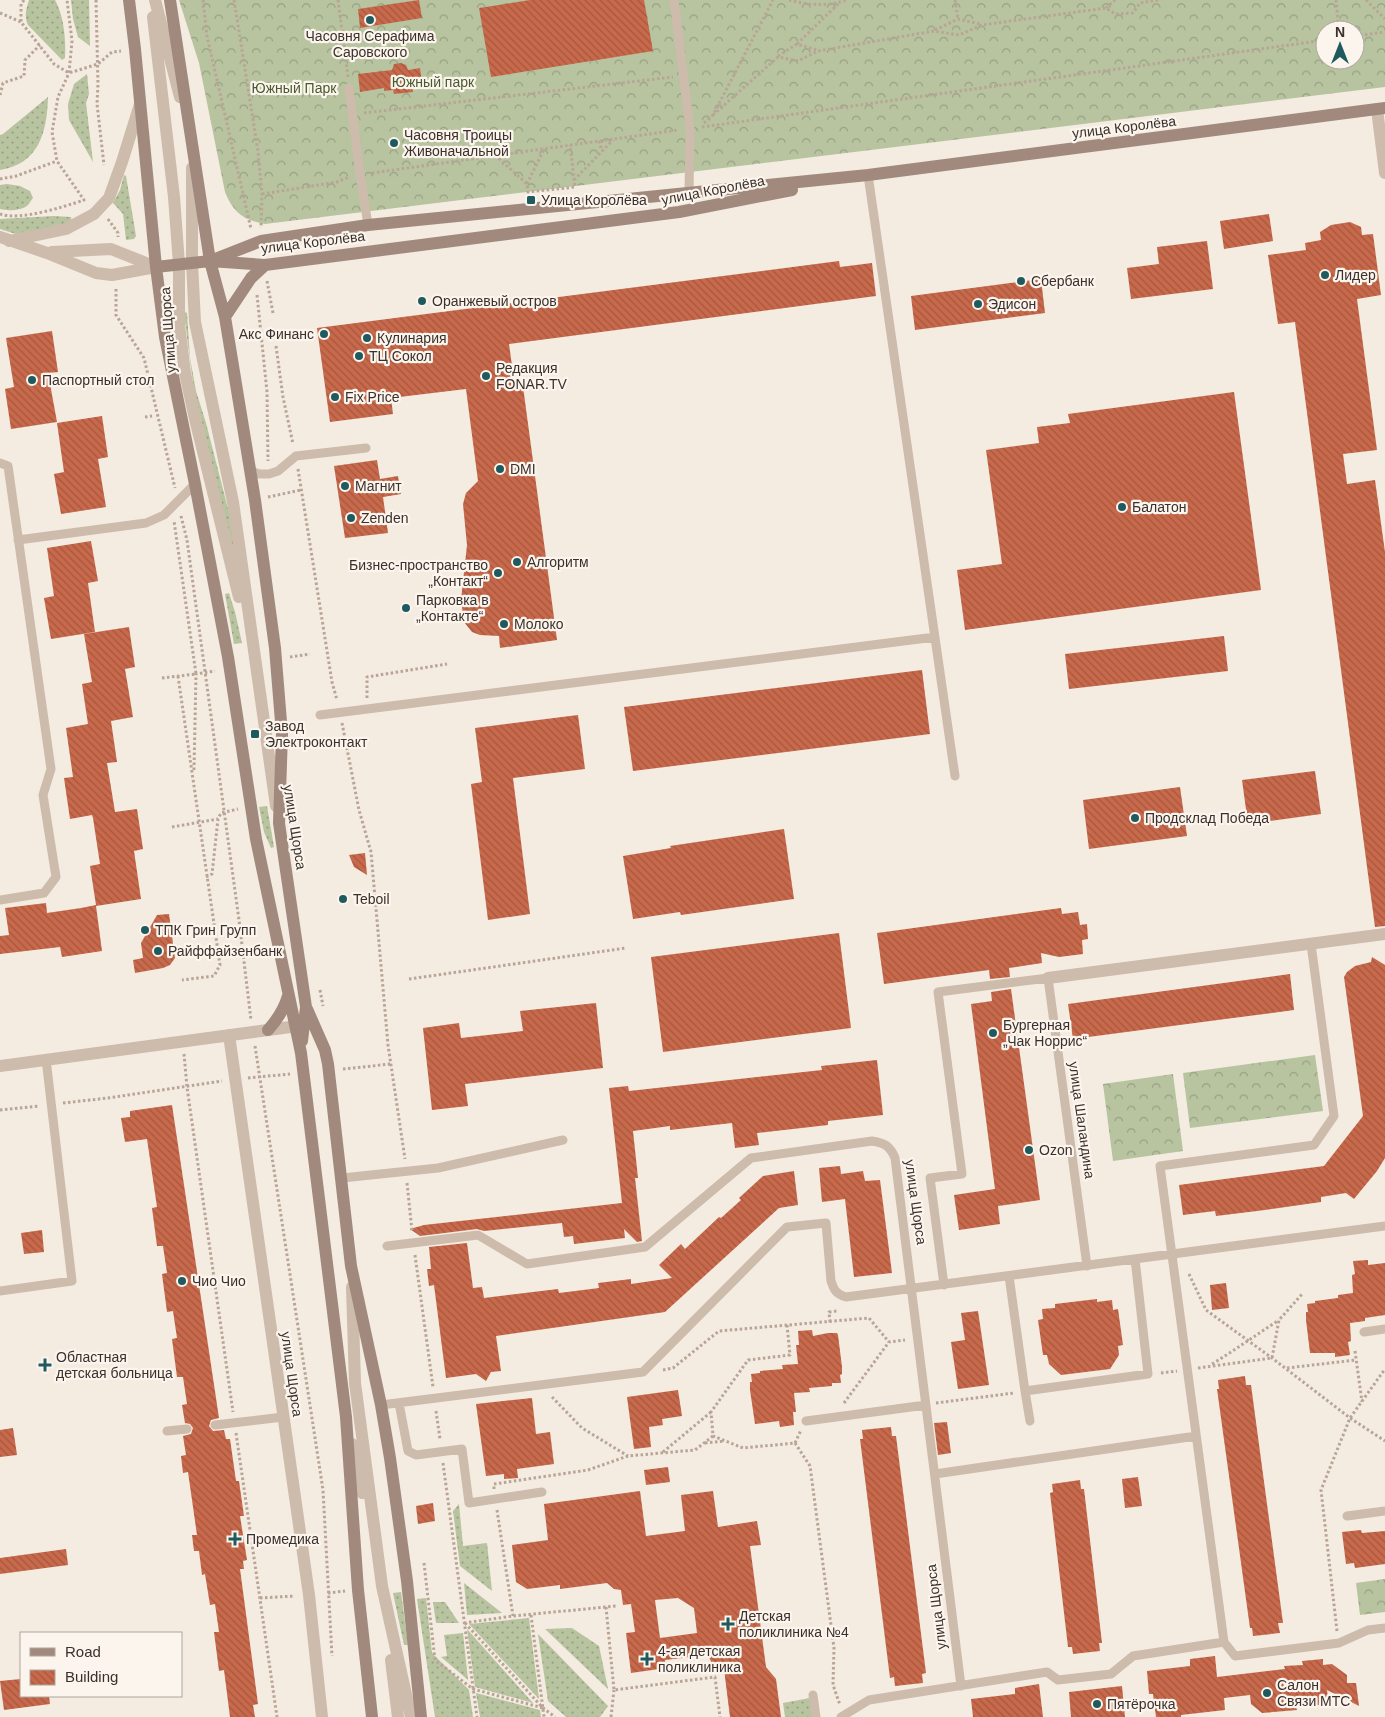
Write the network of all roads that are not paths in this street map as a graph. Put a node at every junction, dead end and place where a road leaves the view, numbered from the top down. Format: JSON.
{"nodes":[{"id":1,"x":129,"y":0,"type":"edge"},
{"id":2,"x":151,"y":0,"type":"edge"},
{"id":3,"x":155,"y":0,"type":"edge"},
{"id":4,"x":170,"y":0,"type":"edge"},
{"id":5,"x":674,"y":0,"type":"edge"},
{"id":6,"x":349,"y":88,"type":"road end"},
{"id":7,"x":140,"y":104,"type":"junction"},
{"id":8,"x":1381,"y":108,"type":"edge"},
{"id":9,"x":192,"y":142,"type":"junction"},
{"id":10,"x":1385,"y":174,"type":"edge"},
{"id":11,"x":868,"y":175,"type":"junction"},
{"id":12,"x":689,"y":193,"type":"junction"},
{"id":13,"x":368,"y":225,"type":"junction"},
{"id":14,"x":5,"y":239,"type":"edge"},
{"id":15,"x":47,"y":253,"type":"junction"},
{"id":16,"x":210,"y":261,"type":"junction"},
{"id":17,"x":186,"y":263,"type":"junction"},
{"id":18,"x":265,"y":265,"type":"junction"},
{"id":19,"x":156,"y":267,"type":"junction"},
{"id":20,"x":225,"y":317,"type":"junction"},
{"id":21,"x":366,"y":448,"type":"dead end"},
{"id":22,"x":0,"y":462,"type":"edge"},
{"id":23,"x":249,"y":470,"type":"junction"},
{"id":24,"x":195,"y":484,"type":"junction"},
{"id":25,"x":18,"y":540,"type":"junction"},
{"id":26,"x":935,"y":637,"type":"junction"},
{"id":27,"x":253,"y":652,"type":"junction"},
{"id":28,"x":320,"y":715,"type":"dead end"},
{"id":29,"x":955,"y":776,"type":"dead end"},
{"id":30,"x":279,"y":822,"type":"junction"},
{"id":31,"x":0,"y":900,"type":"edge"},
{"id":32,"x":1385,"y":934,"type":"edge"},
{"id":33,"x":1311,"y":944,"type":"junction"},
{"id":34,"x":1048,"y":978,"type":"junction"},
{"id":35,"x":288,"y":993,"type":"junction"},
{"id":36,"x":304,"y":1025,"type":"junction"},
{"id":37,"x":268,"y":1030,"type":"junction"},
{"id":38,"x":229,"y":1035,"type":"junction"},
{"id":39,"x":40,"y":1060,"type":"junction"},
{"id":40,"x":0,"y":1066,"type":"edge"},
{"id":41,"x":564,"y":1140,"type":"dead end"},
{"id":42,"x":342,"y":1178,"type":"junction"},
{"id":43,"x":1385,"y":1226,"type":"edge"},
{"id":44,"x":387,"y":1246,"type":"dead end"},
{"id":45,"x":1172,"y":1254,"type":"junction"},
{"id":46,"x":1135,"y":1259,"type":"junction"},
{"id":47,"x":351,"y":1266,"type":"junction"},
{"id":48,"x":1087,"y":1266,"type":"junction"},
{"id":49,"x":1009,"y":1276,"type":"junction"},
{"id":50,"x":944,"y":1285,"type":"junction"},
{"id":51,"x":912,"y":1289,"type":"junction"},
{"id":52,"x":0,"y":1291,"type":"edge"},
{"id":53,"x":1385,"y":1330,"type":"edge"},
{"id":54,"x":1364,"y":1332,"type":"dead end"},
{"id":55,"x":1025,"y":1391,"type":"junction"},
{"id":56,"x":398,"y":1403,"type":"junction"},
{"id":57,"x":381,"y":1405,"type":"junction"},
{"id":58,"x":926,"y":1405,"type":"junction"},
{"id":59,"x":283,"y":1417,"type":"junction"},
{"id":60,"x":346,"y":1417,"type":"junction"},
{"id":61,"x":806,"y":1421,"type":"road end"},
{"id":62,"x":1030,"y":1421,"type":"dead end"},
{"id":63,"x":215,"y":1425,"type":"dead end"},
{"id":64,"x":187,"y":1429,"type":"dead end"},
{"id":65,"x":167,"y":1431,"type":"dead end"},
{"id":66,"x":1196,"y":1436,"type":"junction"},
{"id":67,"x":935,"y":1474,"type":"junction"},
{"id":68,"x":542,"y":1492,"type":"dead end"},
{"id":69,"x":1385,"y":1511,"type":"edge"},
{"id":70,"x":1348,"y":1516,"type":"dead end"},
{"id":71,"x":382,"y":1586,"type":"junction"},
{"id":72,"x":1385,"y":1628,"type":"edge"},
{"id":73,"x":1224,"y":1642,"type":"junction"},
{"id":74,"x":961,"y":1686,"type":"junction"},
{"id":75,"x":813,"y":1695,"type":"dead end"},
{"id":76,"x":842,"y":1716,"type":"edge"},
{"id":77,"x":322,"y":1717,"type":"edge"},
{"id":78,"x":372,"y":1717,"type":"edge"},
{"id":79,"x":398,"y":1717,"type":"edge"},
{"id":80,"x":411,"y":1717,"type":"edge"},
{"id":81,"x":421,"y":1717,"type":"edge"},
{"id":82,"x":816,"y":1717,"type":"edge"}],
"edges":[{"from":1,"to":7,"type":"main road","name":"улица Щорса"},
{"from":2,"to":17,"type":"street","name":"улица Щорса"},
{"from":3,"to":9,"type":"street","name":"улица Щорса"},
{"from":4,"to":9,"type":"main road"},
{"from":5,"to":12,"type":"lane"},
{"from":6,"to":13,"type":"lane"},
{"from":7,"to":14,"type":"street"},
{"from":7,"to":19,"type":"main road","name":"улица Щорса"},
{"from":8,"to":10,"type":"street"},
{"from":8,"to":11,"type":"main road","name":"улица Королёва"},
{"from":9,"to":16,"type":"main road"},
{"from":9,"to":17,"type":"street","name":"улица Щорса"},
{"from":11,"to":12,"type":"main road","name":"улица Королёва"},
{"from":11,"to":18,"type":"main road","name":"улица Королёва"},
{"from":11,"to":26,"type":"lane"},
{"from":12,"to":13,"type":"main road","name":"улица Королёва"},
{"from":13,"to":16,"type":"main road","name":"улица Королёва"},
{"from":14,"to":15,"type":"street"},
{"from":15,"to":19,"type":"street"},
{"from":15,"to":19,"type":"street"},
{"from":16,"to":17,"type":"main road"},
{"from":16,"to":18,"type":"main road","name":"улица Королёва"},
{"from":16,"to":20,"type":"main road"},
{"from":17,"to":19,"type":"main road"},
{"from":17,"to":27,"type":"street","name":"улица Щорса"},
{"from":17,"to":27,"type":"street","name":"улица Щорса"},
{"from":18,"to":20,"type":"main road"},
{"from":19,"to":24,"type":"main road","name":"улица Щорса"},
{"from":20,"to":23,"type":"main road"},
{"from":21,"to":23,"type":"lane"},
{"from":22,"to":25,"type":"lane"},
{"from":23,"to":30,"type":"main road"},
{"from":24,"to":25,"type":"lane"},
{"from":24,"to":35,"type":"main road","name":"улица Щорса"},
{"from":25,"to":31,"type":"lane"},
{"from":26,"to":28,"type":"lane"},
{"from":26,"to":29,"type":"lane"},
{"from":27,"to":30,"type":"street","name":"улица Щорса"},
{"from":30,"to":36,"type":"main road","name":"улица Щорса"},
{"from":32,"to":33,"type":"street"},
{"from":33,"to":34,"type":"street"},
{"from":33,"to":45,"type":"lane"},
{"from":34,"to":48,"type":"lane","name":"улица Шаландина"},
{"from":34,"to":50,"type":"lane"},
{"from":35,"to":36,"type":"main road","name":"улица Щорса"},
{"from":35,"to":37,"type":"main road"},
{"from":36,"to":37,"type":"street"},
{"from":36,"to":42,"type":"main road","name":"улица Щорса"},
{"from":36,"to":60,"type":"main road","name":"улица Щорса"},
{"from":37,"to":38,"type":"street"},
{"from":38,"to":39,"type":"street"},
{"from":38,"to":59,"type":"street","name":"улица Щорса"},
{"from":39,"to":40,"type":"street"},
{"from":39,"to":52,"type":"lane"},
{"from":41,"to":42,"type":"lane"},
{"from":42,"to":47,"type":"main road","name":"улица Щорса"},
{"from":43,"to":45,"type":"lane"},
{"from":44,"to":51,"type":"lane","name":"улица Щорса"},
{"from":45,"to":46,"type":"lane"},
{"from":45,"to":66,"type":"lane"},
{"from":46,"to":48,"type":"lane"},
{"from":46,"to":55,"type":"lane"},
{"from":47,"to":57,"type":"main road","name":"улица Щорса"},
{"from":47,"to":71,"type":"street","name":"улица Щорса"},
{"from":48,"to":49,"type":"lane"},
{"from":49,"to":50,"type":"lane"},
{"from":49,"to":55,"type":"lane"},
{"from":50,"to":51,"type":"lane"},
{"from":51,"to":56,"type":"lane"},
{"from":51,"to":58,"type":"lane","name":"улица Щорса"},
{"from":53,"to":54,"type":"lane"},
{"from":55,"to":62,"type":"lane"},
{"from":56,"to":57,"type":"lane"},
{"from":56,"to":68,"type":"lane"},
{"from":57,"to":81,"type":"main road","name":"улица Щорса"},
{"from":58,"to":61,"type":"lane"},
{"from":58,"to":67,"type":"lane","name":"улица Щорса"},
{"from":59,"to":63,"type":"lane"},
{"from":59,"to":77,"type":"street","name":"улица Щорса"},
{"from":60,"to":71,"type":"street"},
{"from":60,"to":78,"type":"main road","name":"улица Щорса"},
{"from":64,"to":65,"type":"lane"},
{"from":66,"to":67,"type":"lane"},
{"from":66,"to":73,"type":"lane"},
{"from":67,"to":74,"type":"lane","name":"улица Щорса"},
{"from":69,"to":70,"type":"lane"},
{"from":71,"to":79,"type":"street"},
{"from":71,"to":80,"type":"street","name":"улица Щорса"},
{"from":72,"to":73,"type":"lane"},
{"from":73,"to":74,"type":"lane"},
{"from":74,"to":76,"type":"lane"},
{"from":75,"to":82,"type":"lane"}]}
